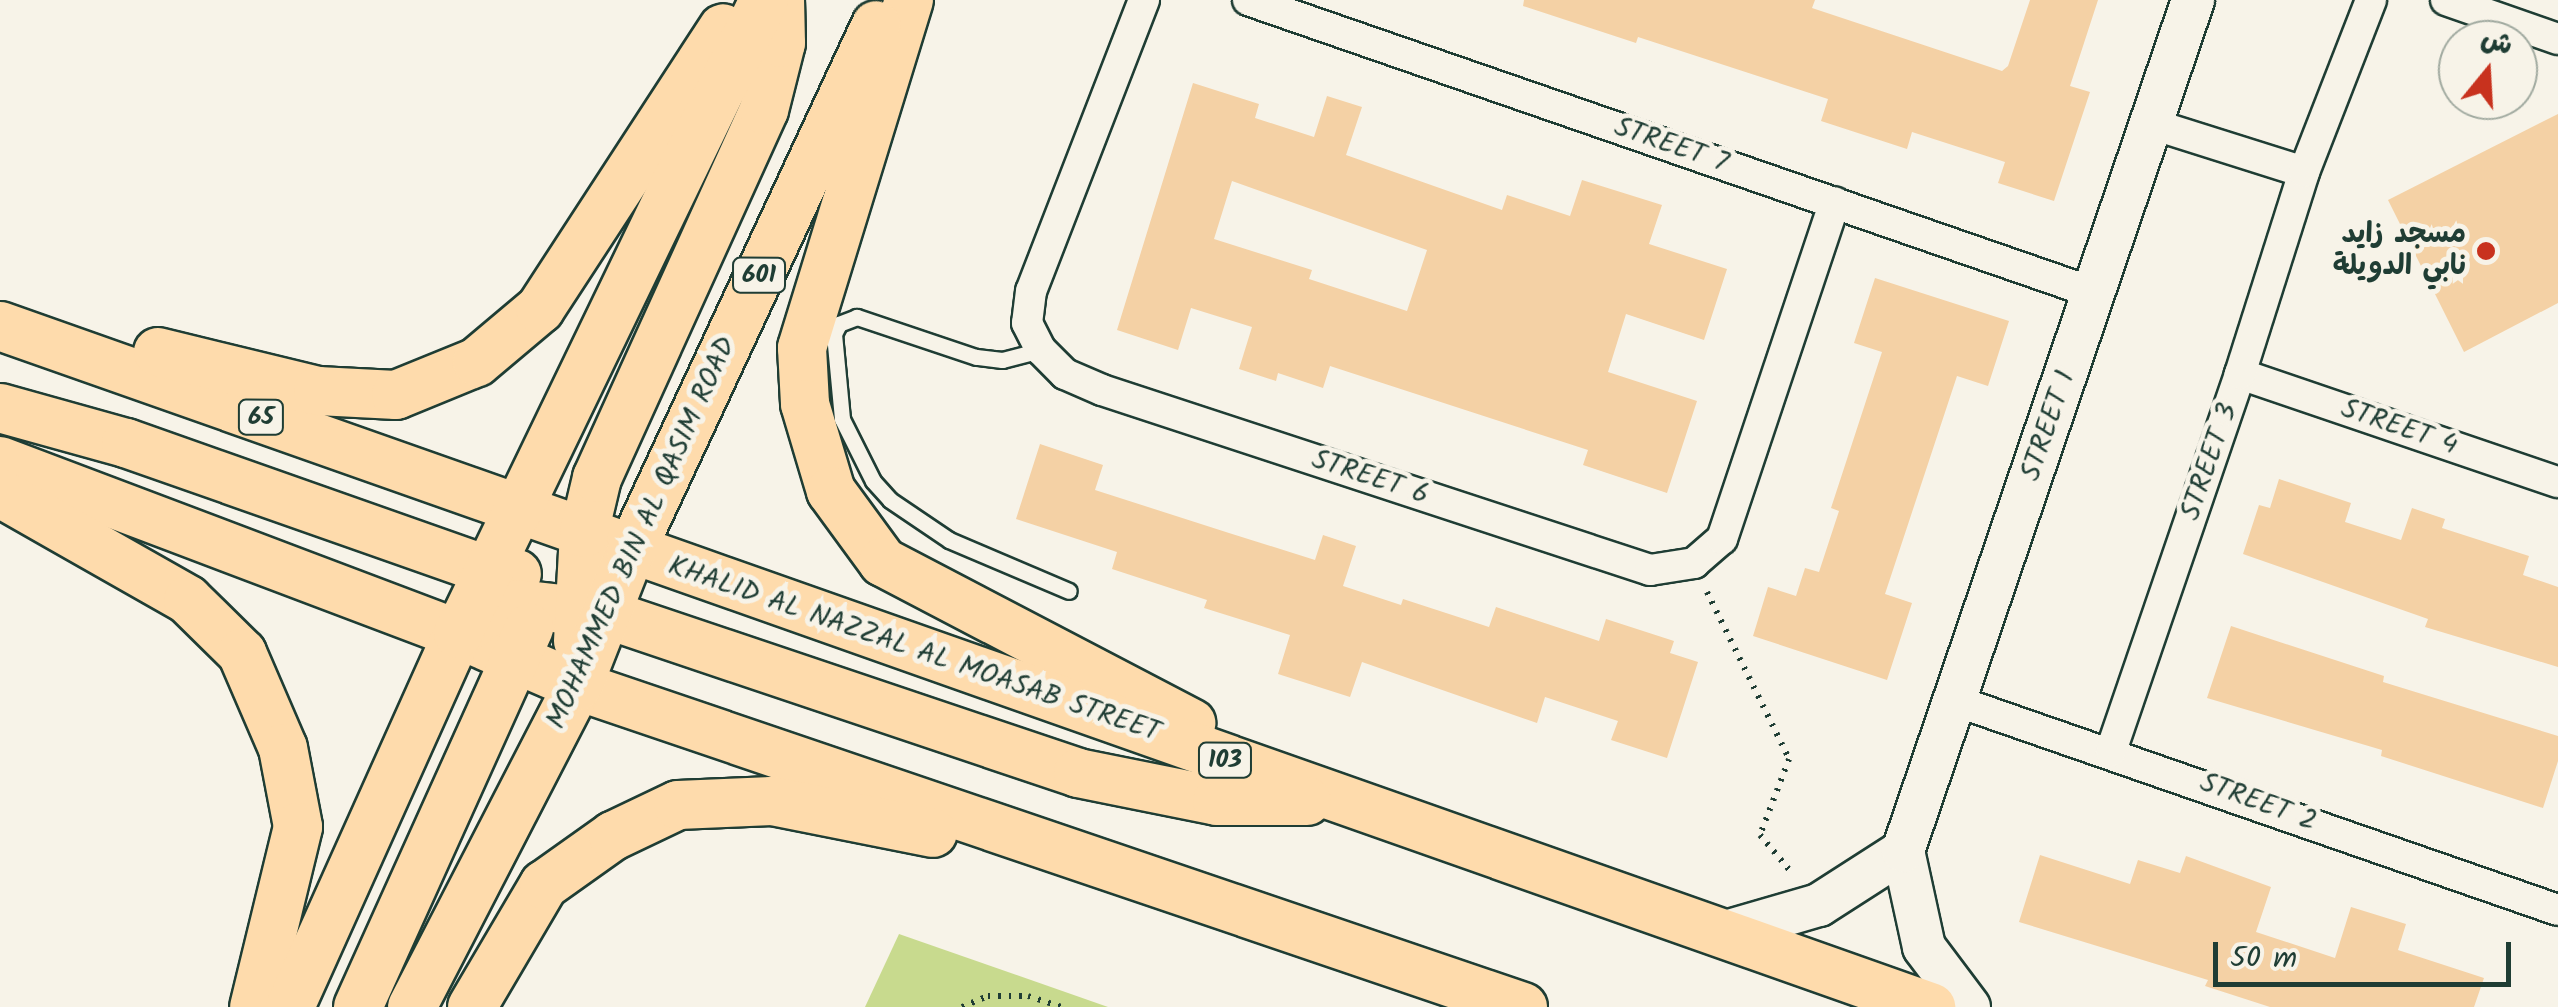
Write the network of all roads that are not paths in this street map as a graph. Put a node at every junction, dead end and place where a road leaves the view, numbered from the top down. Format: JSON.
{"nodes":[{"id":1,"x":741,"y":0,"type":"edge"},
{"id":2,"x":764,"y":0,"type":"edge"},
{"id":3,"x":780,"y":0,"type":"edge"},
{"id":4,"x":887,"y":0,"type":"edge"},
{"id":5,"x":909,"y":0,"type":"edge"},
{"id":6,"x":1144,"y":0,"type":"edge"},
{"id":7,"x":1248,"y":0,"type":"edge"},
{"id":8,"x":2192,"y":0,"type":"edge"},
{"id":9,"x":2371,"y":0,"type":"edge"},
{"id":10,"x":2446,"y":0,"type":"edge"},
{"id":11,"x":2558,"y":40,"type":"edge"},
{"id":12,"x":2152,"y":124,"type":"junction"},
{"id":13,"x":2304,"y":172,"type":"junction"},
{"id":14,"x":1835,"y":202,"type":"junction"},
{"id":15,"x":2094,"y":293,"type":"junction"},
{"id":16,"x":0,"y":314,"type":"edge"},
{"id":17,"x":0,"y":326,"type":"edge"},
{"id":18,"x":1041,"y":350,"type":"junction"},
{"id":19,"x":2240,"y":374,"type":"junction"},
{"id":20,"x":0,"y":408,"type":"edge"},
{"id":21,"x":0,"y":461,"type":"edge"},
{"id":22,"x":2558,"y":482,"type":"edge"},
{"id":23,"x":0,"y":493,"type":"edge"},
{"id":24,"x":522,"y":508,"type":"junction"},
{"id":25,"x":631,"y":551,"type":"junction"},
{"id":26,"x":489,"y":571,"type":"junction"},
{"id":27,"x":570,"y":585,"type":"junction"},
{"id":28,"x":1069,"y":590,"type":"dead end"},
{"id":29,"x":458,"y":634,"type":"junction"},
{"id":30,"x":517,"y":657,"type":"junction"},
{"id":31,"x":578,"y":686,"type":"junction"},
{"id":32,"x":1956,"y":700,"type":"junction"},
{"id":33,"x":2111,"y":751,"type":"junction"},
{"id":34,"x":1341,"y":801,"type":"junction"},
{"id":35,"x":1902,"y":851,"type":"junction"},
{"id":36,"x":1127,"y":873,"type":"junction"},
{"id":37,"x":2558,"y":910,"type":"edge"},
{"id":38,"x":1726,"y":932,"type":"junction"},
{"id":39,"x":254,"y":1007,"type":"edge"},
{"id":40,"x":290,"y":1007,"type":"edge"},
{"id":41,"x":358,"y":1007,"type":"edge"},
{"id":42,"x":412,"y":1007,"type":"edge"},
{"id":43,"x":472,"y":1007,"type":"edge"},
{"id":44,"x":1523,"y":1007,"type":"edge"},
{"id":45,"x":1931,"y":1007,"type":"edge"},
{"id":46,"x":1969,"y":1007,"type":"edge"}],
"edges":[{"from":1,"to":16,"type":"main road"},
{"from":2,"to":24,"type":"main road"},
{"from":3,"to":27,"type":"main road"},
{"from":4,"to":25,"type":"main road","name":"MOHAMMED BIN AL QASIM ROAD","number":"601"},
{"from":5,"to":34,"type":"main road"},
{"from":6,"to":18,"type":"street"},
{"from":7,"to":14,"type":"street","name":"STREET 7"},
{"from":8,"to":12,"type":"street","name":"STREET 1"},
{"from":9,"to":13,"type":"street","name":"STREET 3"},
{"from":10,"to":11,"type":"street"},
{"from":12,"to":13,"type":"street"},
{"from":12,"to":15,"type":"street","name":"STREET 1"},
{"from":13,"to":19,"type":"street","name":"STREET 3"},
{"from":14,"to":15,"type":"street","name":"STREET 7"},
{"from":14,"to":18,"type":"street","name":"STREET 6"},
{"from":15,"to":32,"type":"street","name":"STREET 1"},
{"from":17,"to":24,"type":"main road","number":"65"},
{"from":18,"to":28,"type":"lane"},
{"from":19,"to":22,"type":"street","name":"STREET 4"},
{"from":19,"to":33,"type":"street","name":"STREET 3"},
{"from":20,"to":26,"type":"main road"},
{"from":21,"to":29,"type":"main road"},
{"from":23,"to":39,"type":"main road"},
{"from":24,"to":26,"type":"main road"},
{"from":24,"to":27,"type":"main road","name":"KHALID AL NAZZAL AL MOASAB STREET","number":"103"},
{"from":25,"to":27,"type":"main road","name":"MOHAMMED BIN AL QASIM ROAD","number":"601"},
{"from":25,"to":27,"type":"main road","name":"KHALID AL NAZZAL AL MOASAB STREET","number":"103"},
{"from":25,"to":34,"type":"main road","name":"KHALID AL NAZZAL AL MOASAB STREET","number":"103"},
{"from":26,"to":27,"type":"main road"},
{"from":26,"to":29,"type":"main road"},
{"from":27,"to":29,"type":"main road"},
{"from":27,"to":30,"type":"main road"},
{"from":27,"to":31,"type":"main road","name":"MOHAMMED BIN AL QASIM ROAD","number":"601"},
{"from":27,"to":34,"type":"main road"},
{"from":29,"to":30,"type":"main road"},
{"from":29,"to":40,"type":"main road"},
{"from":30,"to":31,"type":"main road"},
{"from":30,"to":41,"type":"main road"},
{"from":31,"to":36,"type":"main road"},
{"from":31,"to":42,"type":"main road","name":"MOHAMMED BIN AL QASIM ROAD","number":"601"},
{"from":32,"to":33,"type":"street","name":"STREET 2"},
{"from":32,"to":35,"type":"street","name":"STREET 1"},
{"from":33,"to":37,"type":"street","name":"STREET 2"},
{"from":34,"to":38,"type":"main road","name":"KHALID AL NAZZAL AL MOASAB STREET","number":"103"},
{"from":35,"to":38,"type":"street"},
{"from":35,"to":46,"type":"street"},
{"from":36,"to":43,"type":"main road"},
{"from":36,"to":44,"type":"main road"},
{"from":38,"to":45,"type":"main road","name":"KHALID AL NAZZAL AL MOASAB STREET","number":"103"}]}
